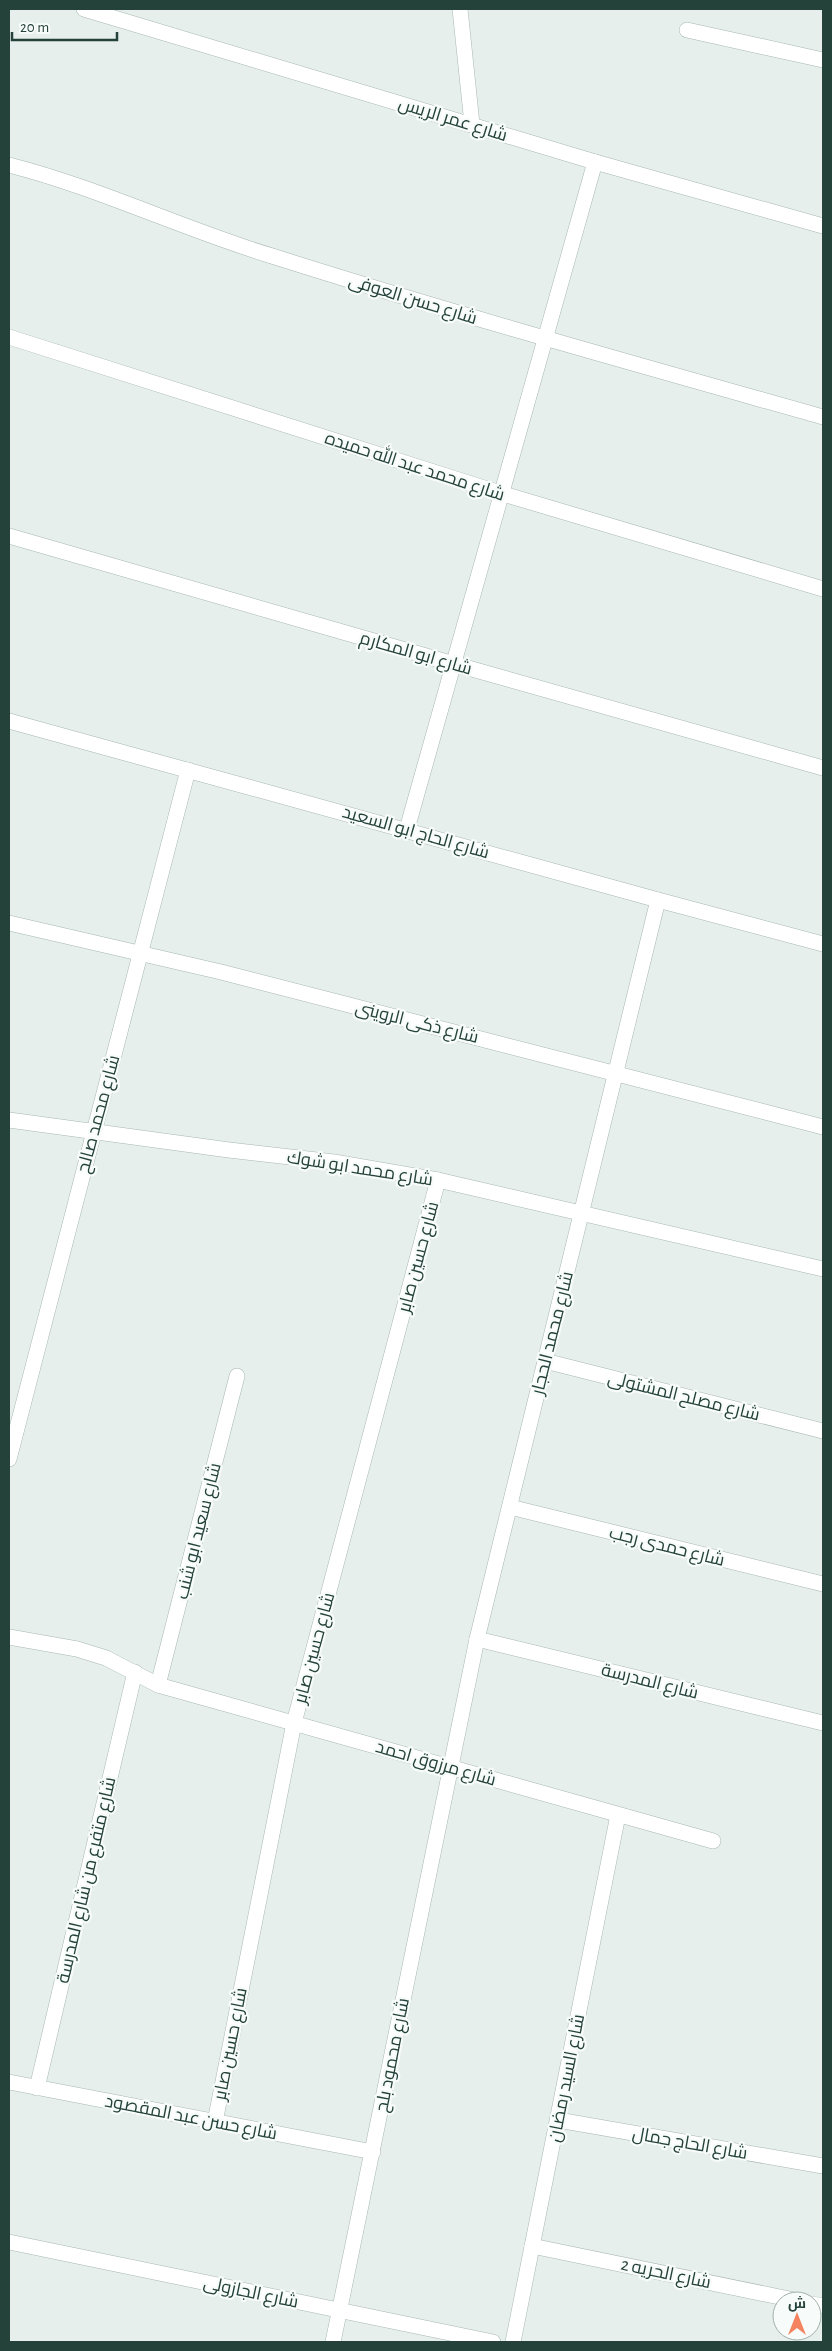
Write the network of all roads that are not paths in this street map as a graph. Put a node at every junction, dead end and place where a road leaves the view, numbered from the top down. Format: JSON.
{"nodes":[{"id":1,"x":84,"y":9,"type":"edge"},
{"id":2,"x":460,"y":9,"type":"edge"},
{"id":3,"x":687,"y":30,"type":"dead end"},
{"id":4,"x":823,"y":60,"type":"edge"},
{"id":5,"x":472,"y":124,"type":"junction"},
{"id":6,"x":595,"y":162,"type":"junction"},
{"id":7,"x":9,"y":165,"type":"edge"},
{"id":8,"x":823,"y":226,"type":"edge"},
{"id":9,"x":9,"y":337,"type":"edge"},
{"id":10,"x":545,"y":339,"type":"junction"},
{"id":11,"x":823,"y":417,"type":"edge"},
{"id":12,"x":500,"y":493,"type":"junction"},
{"id":13,"x":9,"y":536,"type":"edge"},
{"id":14,"x":823,"y":589,"type":"edge"},
{"id":15,"x":454,"y":664,"type":"junction"},
{"id":16,"x":9,"y":721,"type":"edge"},
{"id":17,"x":823,"y":768,"type":"edge"},
{"id":18,"x":188,"y":770,"type":"junction"},
{"id":19,"x":407,"y":829,"type":"junction"},
{"id":20,"x":658,"y":900,"type":"junction"},
{"id":21,"x":9,"y":924,"type":"edge"},
{"id":22,"x":823,"y":944,"type":"edge"},
{"id":23,"x":140,"y":954,"type":"junction"},
{"id":24,"x":616,"y":1073,"type":"junction"},
{"id":25,"x":9,"y":1120,"type":"edge"},
{"id":26,"x":823,"y":1127,"type":"edge"},
{"id":27,"x":94,"y":1132,"type":"junction"},
{"id":28,"x":438,"y":1180,"type":"junction"},
{"id":29,"x":582,"y":1213,"type":"junction"},
{"id":30,"x":823,"y":1269,"type":"edge"},
{"id":31,"x":545,"y":1361,"type":"junction"},
{"id":32,"x":237,"y":1376,"type":"dead end"},
{"id":33,"x":823,"y":1431,"type":"edge"},
{"id":34,"x":9,"y":1459,"type":"edge"},
{"id":35,"x":510,"y":1507,"type":"junction"},
{"id":36,"x":823,"y":1584,"type":"edge"},
{"id":37,"x":9,"y":1637,"type":"edge"},
{"id":38,"x":477,"y":1639,"type":"junction"},
{"id":39,"x":135,"y":1672,"type":"junction"},
{"id":40,"x":158,"y":1685,"type":"junction"},
{"id":41,"x":294,"y":1723,"type":"junction"},
{"id":42,"x":823,"y":1723,"type":"edge"},
{"id":43,"x":451,"y":1767,"type":"junction"},
{"id":44,"x":618,"y":1815,"type":"junction"},
{"id":45,"x":713,"y":1841,"type":"dead end"},
{"id":46,"x":9,"y":2082,"type":"edge"},
{"id":47,"x":37,"y":2088,"type":"junction"},
{"id":48,"x":558,"y":2120,"type":"junction"},
{"id":49,"x":215,"y":2122,"type":"junction"},
{"id":50,"x":373,"y":2152,"type":"junction"},
{"id":51,"x":823,"y":2166,"type":"edge"},
{"id":52,"x":9,"y":2242,"type":"edge"},
{"id":53,"x":532,"y":2246,"type":"junction"},
{"id":54,"x":772,"y":2295,"type":"edge"},
{"id":55,"x":340,"y":2310,"type":"junction"},
{"id":56,"x":333,"y":2342,"type":"edge"},
{"id":57,"x":493,"y":2342,"type":"edge"},
{"id":58,"x":513,"y":2342,"type":"edge"}],
"edges":[{"from":1,"to":5,"type":"street","name":"شارع عمر الريس"},
{"from":2,"to":5,"type":"street"},
{"from":3,"to":4,"type":"street"},
{"from":5,"to":6,"type":"street","name":"شارع عمر الريس"},
{"from":6,"to":8,"type":"street","name":"شارع عمر الريس"},
{"from":6,"to":10,"type":"street"},
{"from":7,"to":10,"type":"street","name":"شارع حسن العوفى"},
{"from":9,"to":12,"type":"street","name":"شارع محمد عبد الله حميده"},
{"from":10,"to":11,"type":"street","name":"شارع حسن العوفى"},
{"from":10,"to":12,"type":"street"},
{"from":12,"to":14,"type":"street","name":"شارع محمد عبد الله حميده"},
{"from":12,"to":15,"type":"street"},
{"from":13,"to":15,"type":"street","name":"شارع ابو المكارم"},
{"from":15,"to":17,"type":"street","name":"شارع ابو المكارم"},
{"from":15,"to":19,"type":"street"},
{"from":16,"to":18,"type":"street","name":"شارع الحاج ابو السعيد"},
{"from":18,"to":19,"type":"street","name":"شارع الحاج ابو السعيد"},
{"from":18,"to":23,"type":"street","name":"شارع محمد صالح"},
{"from":19,"to":20,"type":"street","name":"شارع الحاج ابو السعيد"},
{"from":20,"to":22,"type":"street","name":"شارع الحاج ابو السعيد"},
{"from":20,"to":24,"type":"street","name":"شارع محمد الحجار"},
{"from":21,"to":23,"type":"street","name":"شارع ذكى الروينى"},
{"from":23,"to":24,"type":"street","name":"شارع ذكى الروينى"},
{"from":23,"to":27,"type":"street","name":"شارع محمد صالح"},
{"from":24,"to":26,"type":"street","name":"شارع ذكى الروينى"},
{"from":24,"to":29,"type":"street","name":"شارع محمد الحجار"},
{"from":25,"to":27,"type":"street","name":"شارع محمد ابو شوك"},
{"from":27,"to":28,"type":"street","name":"شارع محمد ابو شوك"},
{"from":27,"to":34,"type":"street","name":"شارع محمد صالح"},
{"from":28,"to":29,"type":"street","name":"شارع محمد ابو شوك"},
{"from":28,"to":41,"type":"street","name":"شارع حسين صابر"},
{"from":29,"to":30,"type":"street","name":"شارع محمد ابو شوك"},
{"from":29,"to":31,"type":"street","name":"شارع محمد الحجار"},
{"from":31,"to":33,"type":"street","name":"شارع مصلح المشتولى"},
{"from":31,"to":35,"type":"street","name":"شارع محمد الحجار"},
{"from":32,"to":40,"type":"street","name":"شارع سعيد ابو شنب"},
{"from":35,"to":36,"type":"street","name":"شارع حمدى رجب"},
{"from":35,"to":38,"type":"street","name":"شارع محمد الحجار"},
{"from":37,"to":39,"type":"street"},
{"from":38,"to":42,"type":"street","name":"شارع المدرسة"},
{"from":38,"to":43,"type":"street","name":"شارع محمد الحجار"},
{"from":39,"to":40,"type":"street"},
{"from":39,"to":47,"type":"street","name":"شارع متفرع من شارع المدرسة"},
{"from":40,"to":41,"type":"street","name":"شارع مرزوق احمد"},
{"from":41,"to":43,"type":"street","name":"شارع مرزوق احمد"},
{"from":41,"to":49,"type":"street","name":"شارع حسين صابر"},
{"from":43,"to":44,"type":"street","name":"شارع مرزوق احمد"},
{"from":43,"to":50,"type":"street","name":"شارع محمود بلح"},
{"from":44,"to":45,"type":"street","name":"شارع مرزوق احمد"},
{"from":44,"to":48,"type":"street","name":"شارع السيد رمضان"},
{"from":46,"to":47,"type":"street","name":"شارع حسن عبد المقصود"},
{"from":47,"to":49,"type":"street","name":"شارع حسن عبد المقصود"},
{"from":48,"to":51,"type":"street","name":"شارع الحاج جمال"},
{"from":48,"to":53,"type":"street","name":"شارع السيد رمضان"},
{"from":49,"to":50,"type":"street","name":"شارع حسن عبد المقصود"},
{"from":50,"to":55,"type":"street","name":"شارع محمود بلح"},
{"from":52,"to":55,"type":"street","name":"شارع الجازولى"},
{"from":53,"to":54,"type":"street","name":"شارع الحريه 2"},
{"from":53,"to":58,"type":"street","name":"شارع السيد رمضان"},
{"from":55,"to":56,"type":"street","name":"شارع محمود بلح"},
{"from":55,"to":57,"type":"street","name":"شارع الجازولى"}]}
